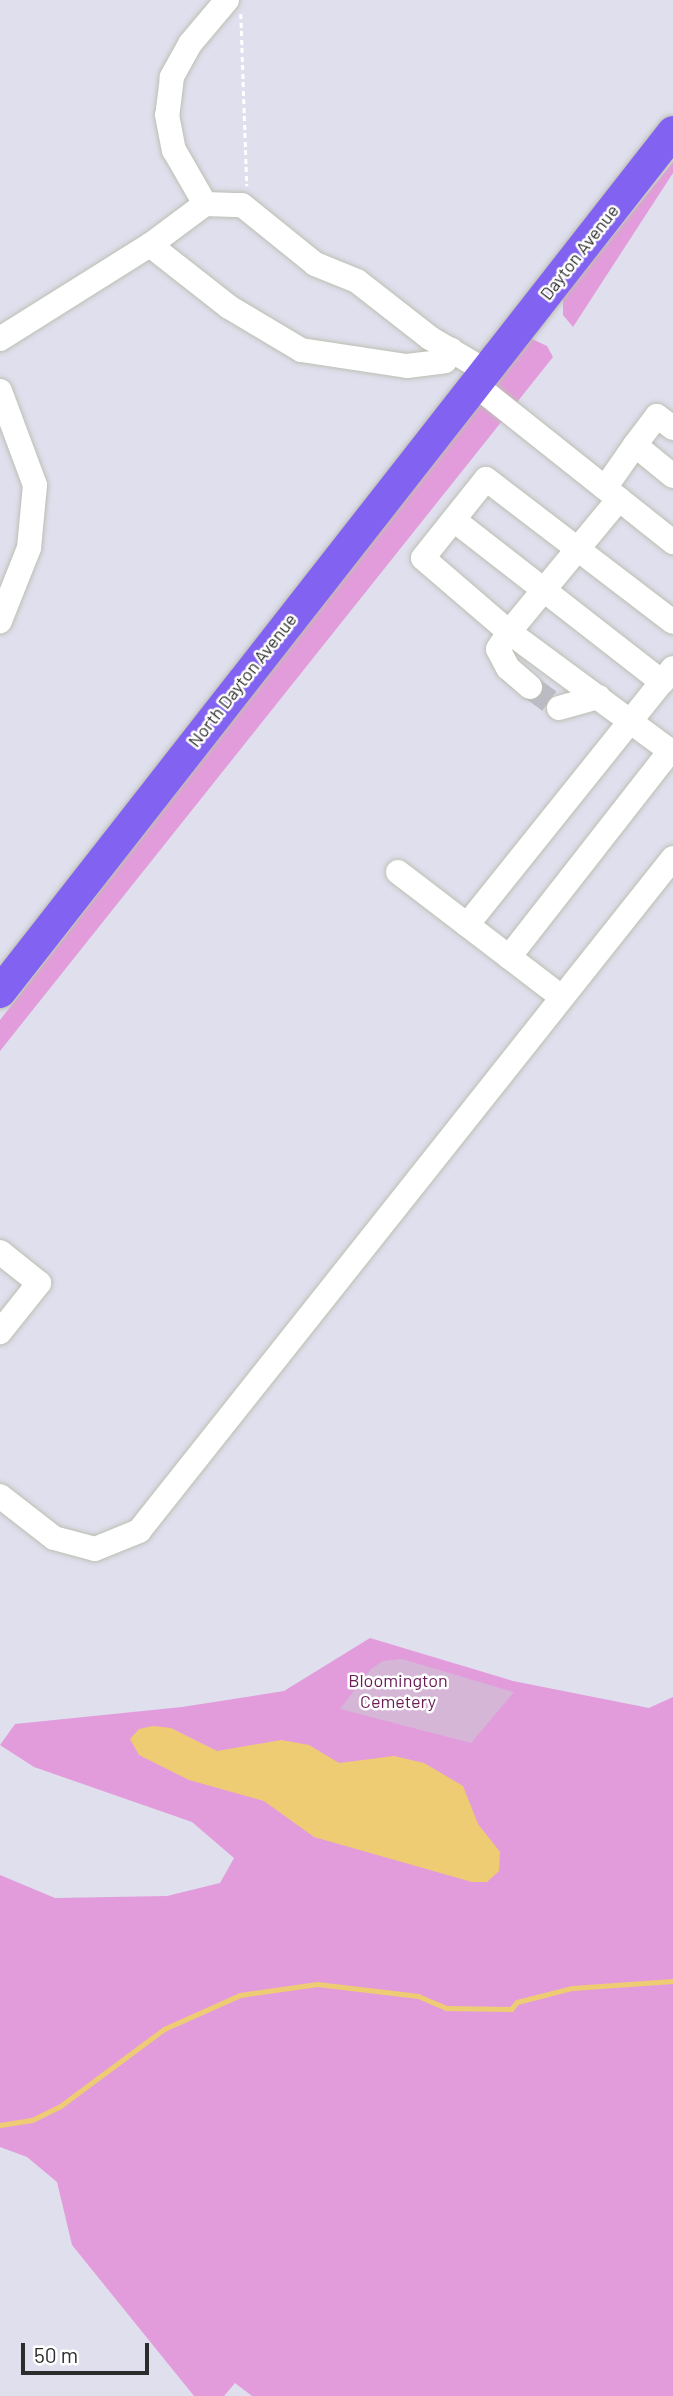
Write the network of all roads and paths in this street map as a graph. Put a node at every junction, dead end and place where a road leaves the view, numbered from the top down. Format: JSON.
{"nodes":[{"id":1,"x":234,"y":7,"type":"edge"},
{"id":2,"x":673,"y":132,"type":"edge"},
{"id":3,"x":205,"y":204,"type":"junction"},
{"id":4,"x":244,"y":206,"type":"junction"},
{"id":5,"x":150,"y":245,"type":"junction"},
{"id":6,"x":0,"y":339,"type":"edge"},
{"id":7,"x":451,"y":350,"type":"junction"},
{"id":8,"x":479,"y":377,"type":"junction"},
{"id":9,"x":0,"y":391,"type":"edge"},
{"id":10,"x":673,"y":428,"type":"edge"},
{"id":11,"x":635,"y":445,"type":"junction"},
{"id":12,"x":673,"y":476,"type":"edge"},
{"id":13,"x":612,"y":494,"type":"junction"},
{"id":14,"x":454,"y":520,"type":"junction"},
{"id":15,"x":673,"y":542,"type":"edge"},
{"id":16,"x":577,"y":550,"type":"junction"},
{"id":17,"x":545,"y":589,"type":"junction"},
{"id":18,"x":0,"y":621,"type":"edge"},
{"id":19,"x":673,"y":622,"type":"edge"},
{"id":20,"x":509,"y":632,"type":"junction"},
{"id":21,"x":668,"y":675,"type":"edge"},
{"id":22,"x":530,"y":687,"type":"tunnel mouth"},
{"id":23,"x":598,"y":697,"type":"junction"},
{"id":24,"x":559,"y":708,"type":"dead end"},
{"id":25,"x":632,"y":722,"type":"junction"},
{"id":26,"x":672,"y":752,"type":"edge"},
{"id":27,"x":673,"y":858,"type":"edge"},
{"id":28,"x":398,"y":872,"type":"dead end"},
{"id":29,"x":467,"y":925,"type":"junction"},
{"id":30,"x":509,"y":957,"type":"junction"},
{"id":31,"x":0,"y":992,"type":"edge"},
{"id":32,"x":560,"y":996,"type":"junction"},
{"id":33,"x":0,"y":1252,"type":"edge"},
{"id":34,"x":0,"y":1332,"type":"edge"},
{"id":35,"x":0,"y":1496,"type":"edge"}],
"edges":[{"from":1,"to":3,"type":"lane"},
{"from":1,"to":4,"type":"path"},
{"from":2,"to":8,"type":"main road","name":"Dayton Avenue"},
{"from":3,"to":4,"type":"lane"},
{"from":3,"to":5,"type":"lane"},
{"from":4,"to":7,"type":"lane"},
{"from":5,"to":6,"type":"lane"},
{"from":5,"to":7,"type":"lane"},
{"from":7,"to":8,"type":"lane"},
{"from":8,"to":13,"type":"lane"},
{"from":8,"to":31,"type":"main road","name":"North Dayton Avenue"},
{"from":9,"to":18,"type":"lane"},
{"from":10,"to":11,"type":"lane"},
{"from":11,"to":12,"type":"lane"},
{"from":11,"to":13,"type":"lane"},
{"from":13,"to":15,"type":"lane"},
{"from":13,"to":16,"type":"lane"},
{"from":14,"to":16,"type":"lane"},
{"from":14,"to":17,"type":"lane"},
{"from":14,"to":20,"type":"lane"},
{"from":16,"to":17,"type":"lane"},
{"from":16,"to":19,"type":"lane"},
{"from":17,"to":20,"type":"lane"},
{"from":17,"to":21,"type":"lane"},
{"from":20,"to":22,"type":"lane"},
{"from":20,"to":23,"type":"lane"},
{"from":21,"to":25,"type":"lane"},
{"from":23,"to":24,"type":"lane"},
{"from":23,"to":25,"type":"lane"},
{"from":25,"to":26,"type":"lane"},
{"from":25,"to":29,"type":"lane"},
{"from":26,"to":30,"type":"lane"},
{"from":27,"to":32,"type":"lane"},
{"from":28,"to":29,"type":"lane"},
{"from":29,"to":30,"type":"lane"},
{"from":30,"to":32,"type":"lane"},
{"from":32,"to":35,"type":"lane"},
{"from":33,"to":34,"type":"lane"}]}
